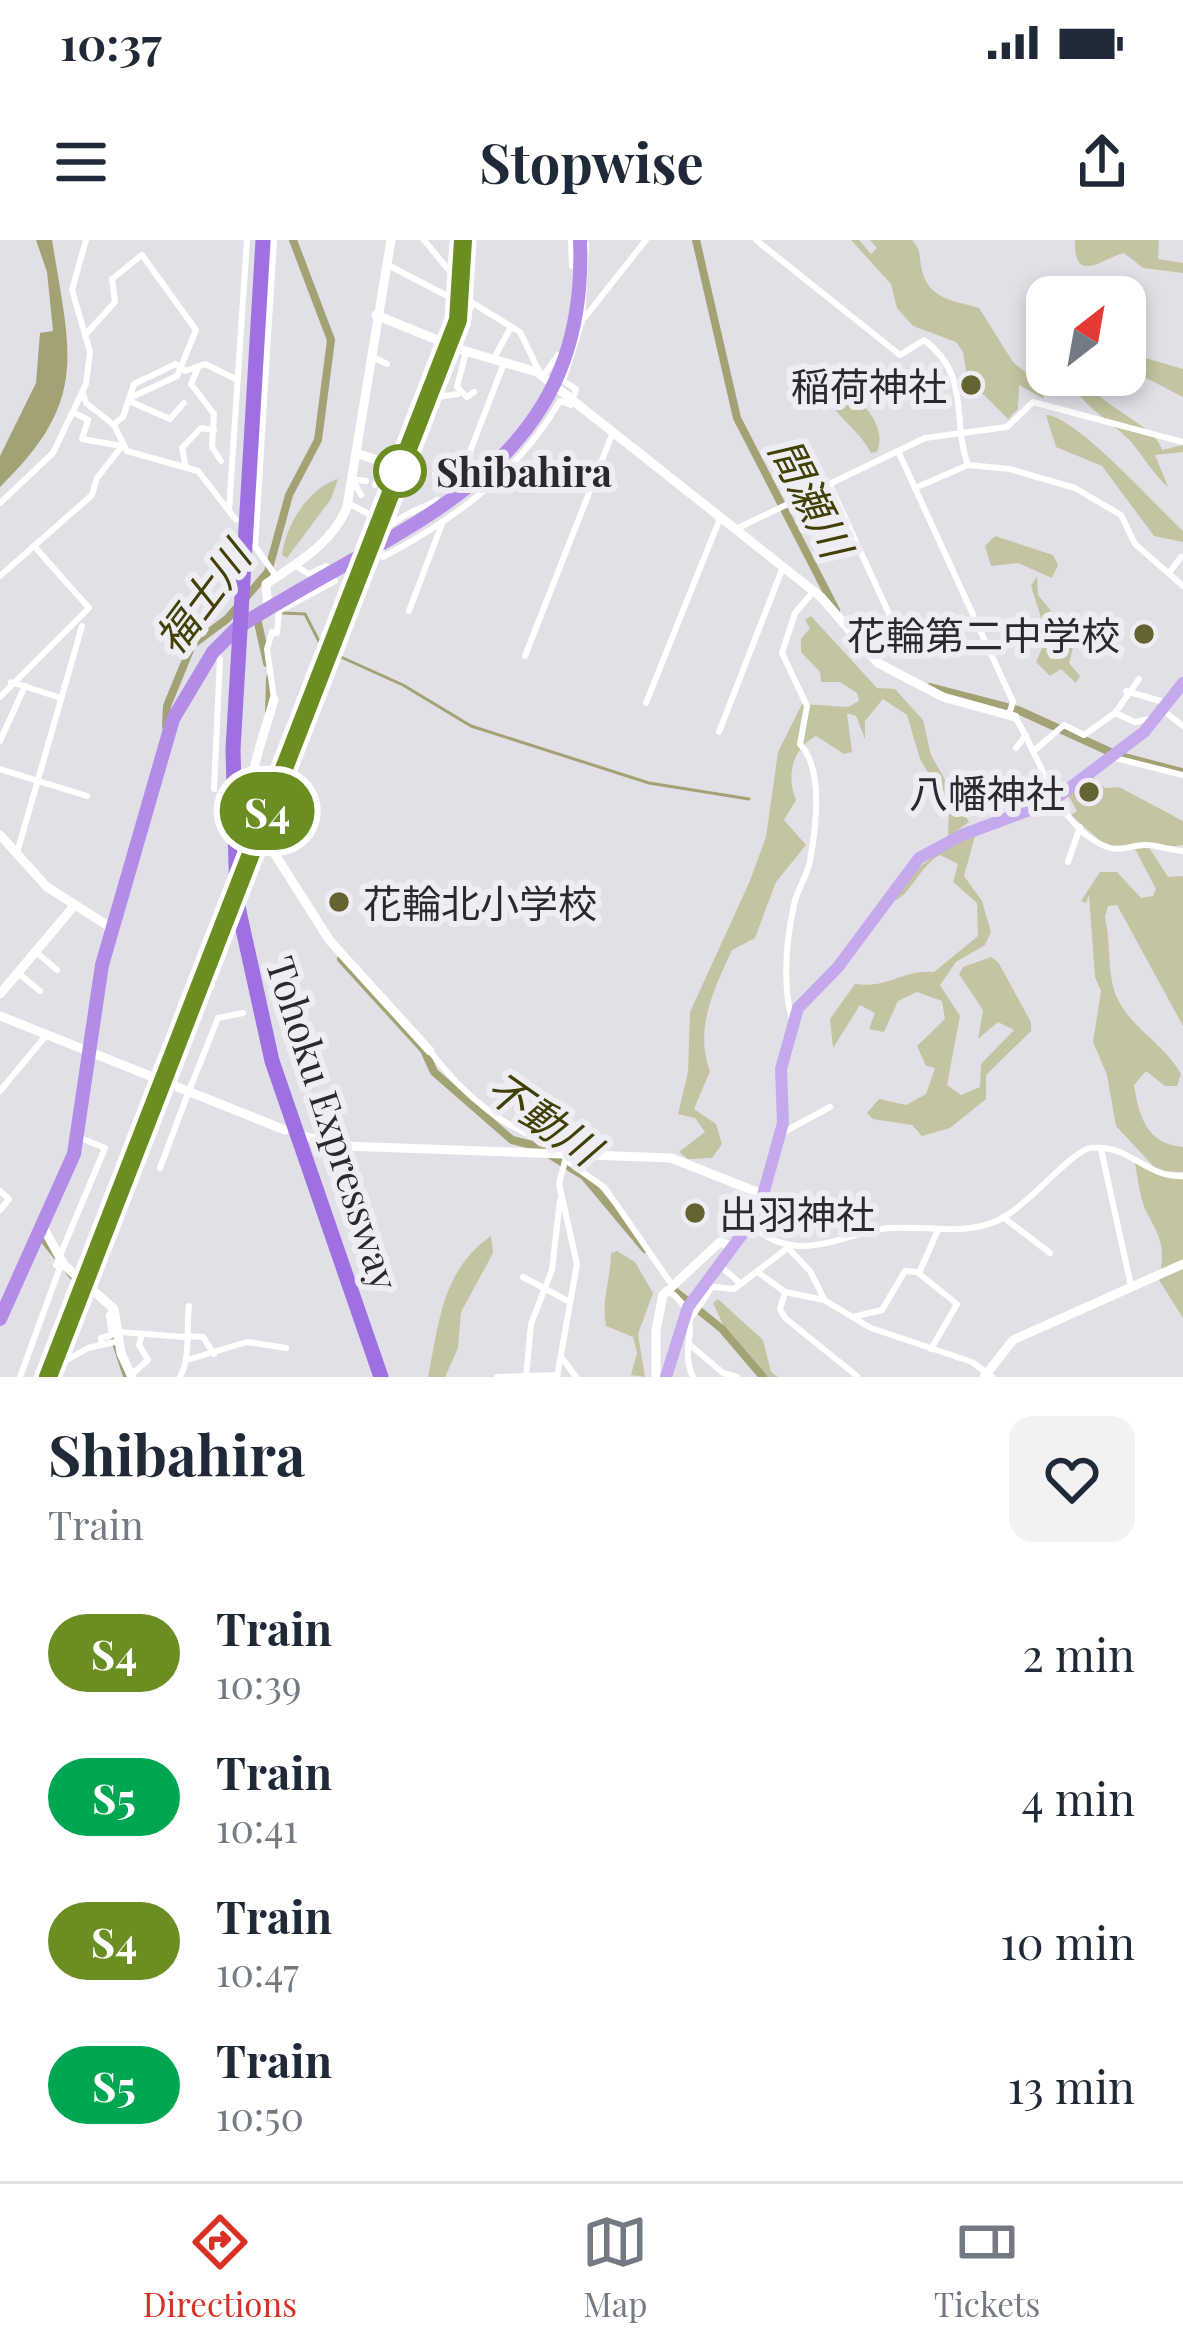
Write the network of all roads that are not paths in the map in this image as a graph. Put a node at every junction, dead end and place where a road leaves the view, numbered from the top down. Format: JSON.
{"nodes":[{"id":1,"x":86,"y":240,"type":"edge"},
{"id":2,"x":247,"y":240,"type":"edge"},
{"id":3,"x":261,"y":240,"type":"edge"},
{"id":4,"x":274,"y":240,"type":"edge"},
{"id":5,"x":391,"y":240,"type":"edge"},
{"id":6,"x":424,"y":240,"type":"edge"},
{"id":7,"x":579,"y":240,"type":"edge"},
{"id":8,"x":646,"y":240,"type":"edge"},
{"id":9,"x":755,"y":240,"type":"edge"},
{"id":10,"x":385,"y":264,"type":"junction"},
{"id":11,"x":376,"y":315,"type":"junction"},
{"id":12,"x":582,"y":322,"type":"junction"},
{"id":13,"x":511,"y":327,"type":"junction"},
{"id":14,"x":86,"y":334,"type":"junction"},
{"id":15,"x":452,"y":346,"type":"junction"},
{"id":16,"x":466,"y":352,"type":"junction"},
{"id":17,"x":370,"y":356,"type":"junction"},
{"id":18,"x":499,"y":361,"type":"junction"},
{"id":19,"x":387,"y":364,"type":"dead end"},
{"id":20,"x":198,"y":368,"type":"junction"},
{"id":21,"x":182,"y":371,"type":"junction"},
{"id":22,"x":547,"y":379,"type":"junction"},
{"id":23,"x":238,"y":380,"type":"junction"},
{"id":24,"x":473,"y":392,"type":"dead end"},
{"id":25,"x":83,"y":393,"type":"junction"},
{"id":26,"x":458,"y":394,"type":"junction"},
{"id":27,"x":574,"y":394,"type":"dead end"},
{"id":28,"x":430,"y":398,"type":"dead end"},
{"id":29,"x":130,"y":400,"type":"junction"},
{"id":30,"x":184,"y":403,"type":"dead end"},
{"id":31,"x":572,"y":405,"type":"dead end"},
{"id":32,"x":74,"y":412,"type":"junction"},
{"id":33,"x":412,"y":417,"type":"dead end"},
{"id":34,"x":113,"y":425,"type":"junction"},
{"id":35,"x":215,"y":431,"type":"junction"},
{"id":36,"x":613,"y":432,"type":"junction"},
{"id":37,"x":965,"y":435,"type":"junction"},
{"id":38,"x":1183,"y":442,"type":"edge"},
{"id":39,"x":122,"y":446,"type":"junction"},
{"id":40,"x":898,"y":451,"type":"junction"},
{"id":41,"x":356,"y":453,"type":"junction"},
{"id":42,"x":232,"y":454,"type":"junction"},
{"id":43,"x":221,"y":461,"type":"junction"},
{"id":44,"x":387,"y":463,"type":"junction"},
{"id":45,"x":968,"y":465,"type":"junction"},
{"id":46,"x":186,"y":468,"type":"junction"},
{"id":47,"x":435,"y":474,"type":"dead end"},
{"id":48,"x":203,"y":476,"type":"junction"},
{"id":49,"x":352,"y":479,"type":"junction"},
{"id":50,"x":366,"y":481,"type":"dead end"},
{"id":51,"x":829,"y":483,"type":"junction"},
{"id":52,"x":375,"y":485,"type":"dead end"},
{"id":53,"x":914,"y":488,"type":"junction"},
{"id":54,"x":384,"y":494,"type":"dead end"},
{"id":55,"x":361,"y":495,"type":"dead end"},
{"id":56,"x":453,"y":501,"type":"junction"},
{"id":57,"x":0,"y":503,"type":"edge"},
{"id":58,"x":348,"y":503,"type":"junction"},
{"id":59,"x":229,"y":510,"type":"junction"},
{"id":60,"x":721,"y":516,"type":"junction"},
{"id":61,"x":374,"y":517,"type":"dead end"},
{"id":62,"x":236,"y":520,"type":"dead end"},
{"id":63,"x":736,"y":530,"type":"junction"},
{"id":64,"x":34,"y":546,"type":"junction"},
{"id":65,"x":1181,"y":557,"type":"edge"},
{"id":66,"x":296,"y":566,"type":"junction"},
{"id":67,"x":326,"y":566,"type":"dead end"},
{"id":68,"x":783,"y":567,"type":"junction"},
{"id":69,"x":272,"y":571,"type":"junction"},
{"id":70,"x":1169,"y":573,"type":"junction"},
{"id":71,"x":0,"y":576,"type":"edge"},
{"id":72,"x":335,"y":581,"type":"dead end"},
{"id":73,"x":1183,"y":585,"type":"edge"},
{"id":74,"x":813,"y":592,"type":"junction"},
{"id":75,"x":268,"y":608,"type":"junction"},
{"id":76,"x":409,"y":611,"type":"dead end"},
{"id":77,"x":82,"y":626,"type":"dead end"},
{"id":78,"x":272,"y":632,"type":"junction"},
{"id":79,"x":213,"y":652,"type":"junction"},
{"id":80,"x":908,"y":655,"type":"dead end"},
{"id":81,"x":525,"y":656,"type":"dead end"},
{"id":82,"x":1139,"y":679,"type":"dead end"},
{"id":83,"x":1183,"y":683,"type":"edge"},
{"id":84,"x":8,"y":685,"type":"junction"},
{"id":85,"x":25,"y":686,"type":"junction"},
{"id":86,"x":1126,"y":691,"type":"junction"},
{"id":87,"x":21,"y":696,"type":"junction"},
{"id":88,"x":0,"y":697,"type":"edge"},
{"id":89,"x":61,"y":698,"type":"junction"},
{"id":90,"x":274,"y":699,"type":"joint"},
{"id":91,"x":646,"y":703,"type":"dead end"},
{"id":92,"x":1012,"y":711,"type":"junction"},
{"id":93,"x":1115,"y":712,"type":"junction"},
{"id":94,"x":1164,"y":712,"type":"junction"},
{"id":95,"x":1183,"y":726,"type":"edge"},
{"id":96,"x":1140,"y":727,"type":"junction"},
{"id":97,"x":719,"y":732,"type":"dead end"},
{"id":98,"x":1026,"y":735,"type":"junction"},
{"id":99,"x":0,"y":741,"type":"edge"},
{"id":100,"x":1016,"y":748,"type":"dead end"},
{"id":101,"x":1040,"y":749,"type":"junction"},
{"id":102,"x":1116,"y":754,"type":"junction"},
{"id":103,"x":0,"y":769,"type":"edge"},
{"id":104,"x":1183,"y":775,"type":"edge"},
{"id":105,"x":38,"y":780,"type":"junction"},
{"id":106,"x":1051,"y":784,"type":"junction"},
{"id":107,"x":1023,"y":785,"type":"dead end"},
{"id":108,"x":240,"y":788,"type":"dead end"},
{"id":109,"x":214,"y":789,"type":"dead end"},
{"id":110,"x":254,"y":791,"type":"junction"},
{"id":111,"x":88,"y":796,"type":"dead end"},
{"id":112,"x":1055,"y":799,"type":"junction"},
{"id":113,"x":1080,"y":827,"type":"junction"},
{"id":114,"x":0,"y":835,"type":"edge"},
{"id":115,"x":1183,"y":851,"type":"edge"},
{"id":116,"x":16,"y":857,"type":"junction"},
{"id":117,"x":1068,"y":862,"type":"dead end"},
{"id":118,"x":73,"y":907,"type":"junction"},
{"id":119,"x":113,"y":929,"type":"junction"},
{"id":120,"x":35,"y":952,"type":"junction"},
{"id":121,"x":57,"y":970,"type":"dead end"},
{"id":122,"x":18,"y":973,"type":"junction"},
{"id":123,"x":262,"y":981,"type":"dead end"},
{"id":124,"x":40,"y":991,"type":"dead end"},
{"id":125,"x":0,"y":994,"type":"edge"},
{"id":126,"x":243,"y":1013,"type":"dead end"},
{"id":127,"x":264,"y":1013,"type":"dead end"},
{"id":128,"x":0,"y":1016,"type":"edge"},
{"id":129,"x":792,"y":1021,"type":"junction"},
{"id":130,"x":44,"y":1038,"type":"junction"},
{"id":131,"x":430,"y":1051,"type":"joint"},
{"id":132,"x":88,"y":1054,"type":"junction"},
{"id":133,"x":0,"y":1090,"type":"edge"},
{"id":134,"x":830,"y":1107,"type":"dead end"},
{"id":135,"x":285,"y":1130,"type":"dead end"},
{"id":136,"x":780,"y":1133,"type":"junction"},
{"id":137,"x":302,"y":1136,"type":"dead end"},
{"id":138,"x":78,"y":1137,"type":"junction"},
{"id":139,"x":1101,"y":1148,"type":"junction"},
{"id":140,"x":564,"y":1161,"type":"junction"},
{"id":141,"x":160,"y":1168,"type":"dead end"},
{"id":142,"x":1183,"y":1175,"type":"edge"},
{"id":143,"x":0,"y":1191,"type":"edge"},
{"id":144,"x":561,"y":1194,"type":"junction"},
{"id":145,"x":762,"y":1194,"type":"junction"},
{"id":146,"x":0,"y":1210,"type":"edge"},
{"id":147,"x":1003,"y":1217,"type":"junction"},
{"id":148,"x":752,"y":1224,"type":"junction"},
{"id":149,"x":40,"y":1230,"type":"junction"},
{"id":150,"x":938,"y":1230,"type":"junction"},
{"id":151,"x":732,"y":1246,"type":"junction"},
{"id":152,"x":790,"y":1247,"type":"junction"},
{"id":153,"x":1050,"y":1253,"type":"dead end"},
{"id":154,"x":718,"y":1264,"type":"junction"},
{"id":155,"x":1183,"y":1264,"type":"edge"},
{"id":156,"x":59,"y":1265,"type":"junction"},
{"id":157,"x":689,"y":1270,"type":"junction"},
{"id":158,"x":759,"y":1273,"type":"junction"},
{"id":159,"x":919,"y":1273,"type":"junction"},
{"id":160,"x":523,"y":1277,"type":"dead end"},
{"id":161,"x":740,"y":1282,"type":"junction"},
{"id":162,"x":703,"y":1286,"type":"junction"},
{"id":163,"x":1131,"y":1286,"type":"junction"},
{"id":164,"x":670,"y":1287,"type":"junction"},
{"id":165,"x":545,"y":1290,"type":"junction"},
{"id":166,"x":785,"y":1292,"type":"junction"},
{"id":167,"x":566,"y":1300,"type":"junction"},
{"id":168,"x":824,"y":1300,"type":"junction"},
{"id":169,"x":189,"y":1306,"type":"dead end"},
{"id":170,"x":112,"y":1312,"type":"junction"},
{"id":171,"x":693,"y":1314,"type":"junction"},
{"id":172,"x":853,"y":1317,"type":"junction"},
{"id":173,"x":0,"y":1319,"type":"edge"},
{"id":174,"x":676,"y":1332,"type":"junction"},
{"id":175,"x":185,"y":1336,"type":"junction"},
{"id":176,"x":117,"y":1338,"type":"junction"},
{"id":177,"x":141,"y":1338,"type":"junction"},
{"id":178,"x":690,"y":1340,"type":"junction"},
{"id":179,"x":101,"y":1345,"type":"junction"},
{"id":180,"x":286,"y":1348,"type":"dead end"},
{"id":181,"x":931,"y":1349,"type":"junction"},
{"id":182,"x":214,"y":1354,"type":"junction"},
{"id":183,"x":562,"y":1358,"type":"junction"},
{"id":184,"x":188,"y":1360,"type":"junction"},
{"id":185,"x":526,"y":1375,"type":"edge"},
{"id":186,"x":662,"y":1375,"type":"edge"},
{"id":187,"x":132,"y":1376,"type":"edge"},
{"id":188,"x":557,"y":1376,"type":"edge"},
{"id":189,"x":857,"y":1376,"type":"edge"},
{"id":190,"x":987,"y":1376,"type":"edge"},
{"id":191,"x":20,"y":1377,"type":"edge"},
{"id":192,"x":37,"y":1377,"type":"edge"},
{"id":193,"x":180,"y":1377,"type":"edge"},
{"id":194,"x":378,"y":1377,"type":"edge"},
{"id":195,"x":497,"y":1377,"type":"edge"},
{"id":196,"x":576,"y":1377,"type":"edge"},
{"id":197,"x":693,"y":1377,"type":"edge"},
{"id":198,"x":737,"y":1377,"type":"edge"}],
"edges":[{"from":1,"to":14,"type":"street"},
{"from":2,"to":23,"type":"street"},
{"from":3,"to":194,"type":"highway","name":"Tohoku Expressway"},
{"from":4,"to":69,"type":"street"},
{"from":5,"to":10,"type":"street"},
{"from":6,"to":10,"type":"street"},
{"from":7,"to":12,"type":"street"},
{"from":7,"to":22,"type":"highway"},
{"from":8,"to":12,"type":"street"},
{"from":9,"to":37,"type":"street"},
{"from":10,"to":11,"type":"street"},
{"from":11,"to":15,"type":"street"},
{"from":11,"to":17,"type":"street"},
{"from":12,"to":27,"type":"street"},
{"from":13,"to":15,"type":"street"},
{"from":13,"to":18,"type":"street"},
{"from":13,"to":22,"type":"street"},
{"from":14,"to":21,"type":"street"},
{"from":14,"to":25,"type":"street"},
{"from":15,"to":16,"type":"street"},
{"from":16,"to":18,"type":"street"},
{"from":16,"to":26,"type":"street"},
{"from":17,"to":19,"type":"street"},
{"from":17,"to":41,"type":"street"},
{"from":18,"to":22,"type":"street"},
{"from":18,"to":56,"type":"street"},
{"from":20,"to":21,"type":"street"},
{"from":20,"to":23,"type":"street"},
{"from":20,"to":35,"type":"street"},
{"from":21,"to":29,"type":"street"},
{"from":22,"to":36,"type":"street"},
{"from":22,"to":56,"type":"highway"},
{"from":23,"to":42,"type":"street"},
{"from":24,"to":26,"type":"street"},
{"from":25,"to":32,"type":"street"},
{"from":25,"to":34,"type":"street"},
{"from":26,"to":28,"type":"street"},
{"from":29,"to":30,"type":"street"},
{"from":29,"to":34,"type":"street"},
{"from":31,"to":56,"type":"street"},
{"from":32,"to":39,"type":"street"},
{"from":32,"to":57,"type":"street"},
{"from":33,"to":44,"type":"street"},
{"from":34,"to":39,"type":"street"},
{"from":35,"to":43,"type":"street"},
{"from":35,"to":46,"type":"street"},
{"from":36,"to":60,"type":"street"},
{"from":36,"to":81,"type":"street"},
{"from":37,"to":38,"type":"street"},
{"from":37,"to":40,"type":"street"},
{"from":37,"to":45,"type":"street"},
{"from":39,"to":46,"type":"street"},
{"from":39,"to":64,"type":"street"},
{"from":40,"to":51,"type":"street"},
{"from":40,"to":53,"type":"street"},
{"from":41,"to":44,"type":"street"},
{"from":41,"to":49,"type":"street"},
{"from":42,"to":43,"type":"street"},
{"from":42,"to":59,"type":"street"},
{"from":43,"to":48,"type":"street"},
{"from":44,"to":52,"type":"street"},
{"from":44,"to":54,"type":"street"},
{"from":45,"to":53,"type":"street"},
{"from":45,"to":70,"type":"street"},
{"from":46,"to":48,"type":"street"},
{"from":47,"to":56,"type":"street"},
{"from":48,"to":59,"type":"street"},
{"from":49,"to":50,"type":"street"},
{"from":49,"to":55,"type":"street"},
{"from":49,"to":58,"type":"street"},
{"from":51,"to":63,"type":"street"},
{"from":51,"to":80,"type":"street"},
{"from":53,"to":92,"type":"street"},
{"from":56,"to":56,"type":"street"},
{"from":56,"to":75,"type":"highway"},
{"from":56,"to":76,"type":"street"},
{"from":58,"to":61,"type":"street"},
{"from":58,"to":66,"type":"street"},
{"from":59,"to":62,"type":"street"},
{"from":60,"to":63,"type":"street"},
{"from":60,"to":91,"type":"street"},
{"from":63,"to":68,"type":"street"},
{"from":64,"to":71,"type":"street"},
{"from":64,"to":84,"type":"street"},
{"from":65,"to":70,"type":"street"},
{"from":66,"to":67,"type":"street"},
{"from":66,"to":69,"type":"street"},
{"from":68,"to":74,"type":"street"},
{"from":68,"to":97,"type":"street"},
{"from":69,"to":75,"type":"street"},
{"from":70,"to":73,"type":"street"},
{"from":72,"to":78,"type":"street"},
{"from":74,"to":92,"type":"street"},
{"from":74,"to":129,"type":"street"},
{"from":75,"to":78,"type":"street"},
{"from":75,"to":79,"type":"highway"},
{"from":77,"to":89,"type":"street"},
{"from":78,"to":90,"type":"street"},
{"from":79,"to":109,"type":"street"},
{"from":79,"to":119,"type":"highway"},
{"from":82,"to":86,"type":"street"},
{"from":83,"to":94,"type":"main road"},
{"from":84,"to":85,"type":"street"},
{"from":84,"to":87,"type":"street"},
{"from":84,"to":88,"type":"street"},
{"from":85,"to":87,"type":"street"},
{"from":85,"to":89,"type":"street"},
{"from":86,"to":93,"type":"street"},
{"from":86,"to":94,"type":"street"},
{"from":87,"to":99,"type":"street"},
{"from":89,"to":105,"type":"street"},
{"from":90,"to":110,"type":"street"},
{"from":92,"to":98,"type":"street"},
{"from":93,"to":96,"type":"street"},
{"from":93,"to":101,"type":"street"},
{"from":94,"to":95,"type":"street"},
{"from":94,"to":96,"type":"main road"},
{"from":96,"to":102,"type":"main road"},
{"from":98,"to":100,"type":"street"},
{"from":98,"to":101,"type":"street"},
{"from":101,"to":106,"type":"street"},
{"from":102,"to":104,"type":"street"},
{"from":102,"to":112,"type":"main road"},
{"from":103,"to":105,"type":"street"},
{"from":105,"to":111,"type":"street"},
{"from":105,"to":116,"type":"street"},
{"from":106,"to":107,"type":"street"},
{"from":106,"to":112,"type":"street"},
{"from":108,"to":110,"type":"street"},
{"from":110,"to":131,"type":"street"},
{"from":112,"to":113,"type":"street"},
{"from":112,"to":129,"type":"main road"},
{"from":113,"to":115,"type":"street"},
{"from":113,"to":117,"type":"street"},
{"from":114,"to":116,"type":"street"},
{"from":116,"to":118,"type":"street"},
{"from":118,"to":119,"type":"street"},
{"from":118,"to":120,"type":"street"},
{"from":119,"to":132,"type":"highway"},
{"from":120,"to":121,"type":"street"},
{"from":120,"to":122,"type":"street"},
{"from":122,"to":124,"type":"street"},
{"from":122,"to":125,"type":"street"},
{"from":123,"to":127,"type":"street"},
{"from":126,"to":141,"type":"street"},
{"from":128,"to":130,"type":"street"},
{"from":129,"to":136,"type":"main road"},
{"from":130,"to":132,"type":"street"},
{"from":130,"to":133,"type":"street"},
{"from":131,"to":140,"type":"street"},
{"from":132,"to":135,"type":"street"},
{"from":132,"to":138,"type":"highway"},
{"from":134,"to":136,"type":"street"},
{"from":136,"to":145,"type":"main road"},
{"from":137,"to":140,"type":"street"},
{"from":138,"to":149,"type":"highway"},
{"from":138,"to":156,"type":"street"},
{"from":139,"to":142,"type":"street"},
{"from":139,"to":147,"type":"street"},
{"from":139,"to":163,"type":"street"},
{"from":140,"to":144,"type":"street"},
{"from":140,"to":145,"type":"street"},
{"from":140,"to":164,"type":"street"},
{"from":143,"to":146,"type":"street"},
{"from":144,"to":165,"type":"street"},
{"from":144,"to":167,"type":"street"},
{"from":145,"to":148,"type":"main road"},
{"from":147,"to":150,"type":"street"},
{"from":147,"to":153,"type":"street"},
{"from":148,"to":151,"type":"main road"},
{"from":148,"to":152,"type":"street"},
{"from":149,"to":156,"type":"street"},
{"from":149,"to":173,"type":"highway"},
{"from":150,"to":152,"type":"street"},
{"from":150,"to":159,"type":"street"},
{"from":151,"to":154,"type":"main road"},
{"from":151,"to":157,"type":"street"},
{"from":152,"to":158,"type":"street"},
{"from":152,"to":168,"type":"street"},
{"from":154,"to":161,"type":"street"},
{"from":154,"to":162,"type":"main road"},
{"from":155,"to":163,"type":"street"},
{"from":156,"to":170,"type":"street"},
{"from":156,"to":191,"type":"street"},
{"from":157,"to":162,"type":"street"},
{"from":157,"to":164,"type":"street"},
{"from":158,"to":161,"type":"street"},
{"from":158,"to":166,"type":"street"},
{"from":159,"to":172,"type":"street"},
{"from":159,"to":181,"type":"street"},
{"from":160,"to":165,"type":"street"},
{"from":161,"to":162,"type":"street"},
{"from":162,"to":171,"type":"main road"},
{"from":163,"to":190,"type":"street"},
{"from":164,"to":171,"type":"street"},
{"from":164,"to":186,"type":"street"},
{"from":165,"to":167,"type":"street"},
{"from":165,"to":185,"type":"street"},
{"from":166,"to":168,"type":"street"},
{"from":166,"to":189,"type":"street"},
{"from":167,"to":183,"type":"street"},
{"from":168,"to":172,"type":"street"},
{"from":169,"to":175,"type":"street"},
{"from":170,"to":176,"type":"street"},
{"from":170,"to":179,"type":"street"},
{"from":171,"to":174,"type":"main road"},
{"from":171,"to":178,"type":"street"},
{"from":172,"to":181,"type":"street"},
{"from":174,"to":178,"type":"street"},
{"from":174,"to":186,"type":"main road"},
{"from":175,"to":177,"type":"street"},
{"from":175,"to":182,"type":"street"},
{"from":175,"to":184,"type":"street"},
{"from":176,"to":177,"type":"street"},
{"from":176,"to":179,"type":"street"},
{"from":176,"to":187,"type":"street"},
{"from":177,"to":187,"type":"street"},
{"from":178,"to":197,"type":"street"},
{"from":178,"to":198,"type":"street"},
{"from":179,"to":192,"type":"street"},
{"from":180,"to":182,"type":"street"},
{"from":181,"to":190,"type":"street"},
{"from":182,"to":184,"type":"street"},
{"from":183,"to":188,"type":"street"},
{"from":183,"to":196,"type":"street"},
{"from":184,"to":193,"type":"street"},
{"from":185,"to":188,"type":"street"},
{"from":185,"to":195,"type":"street"}]}
